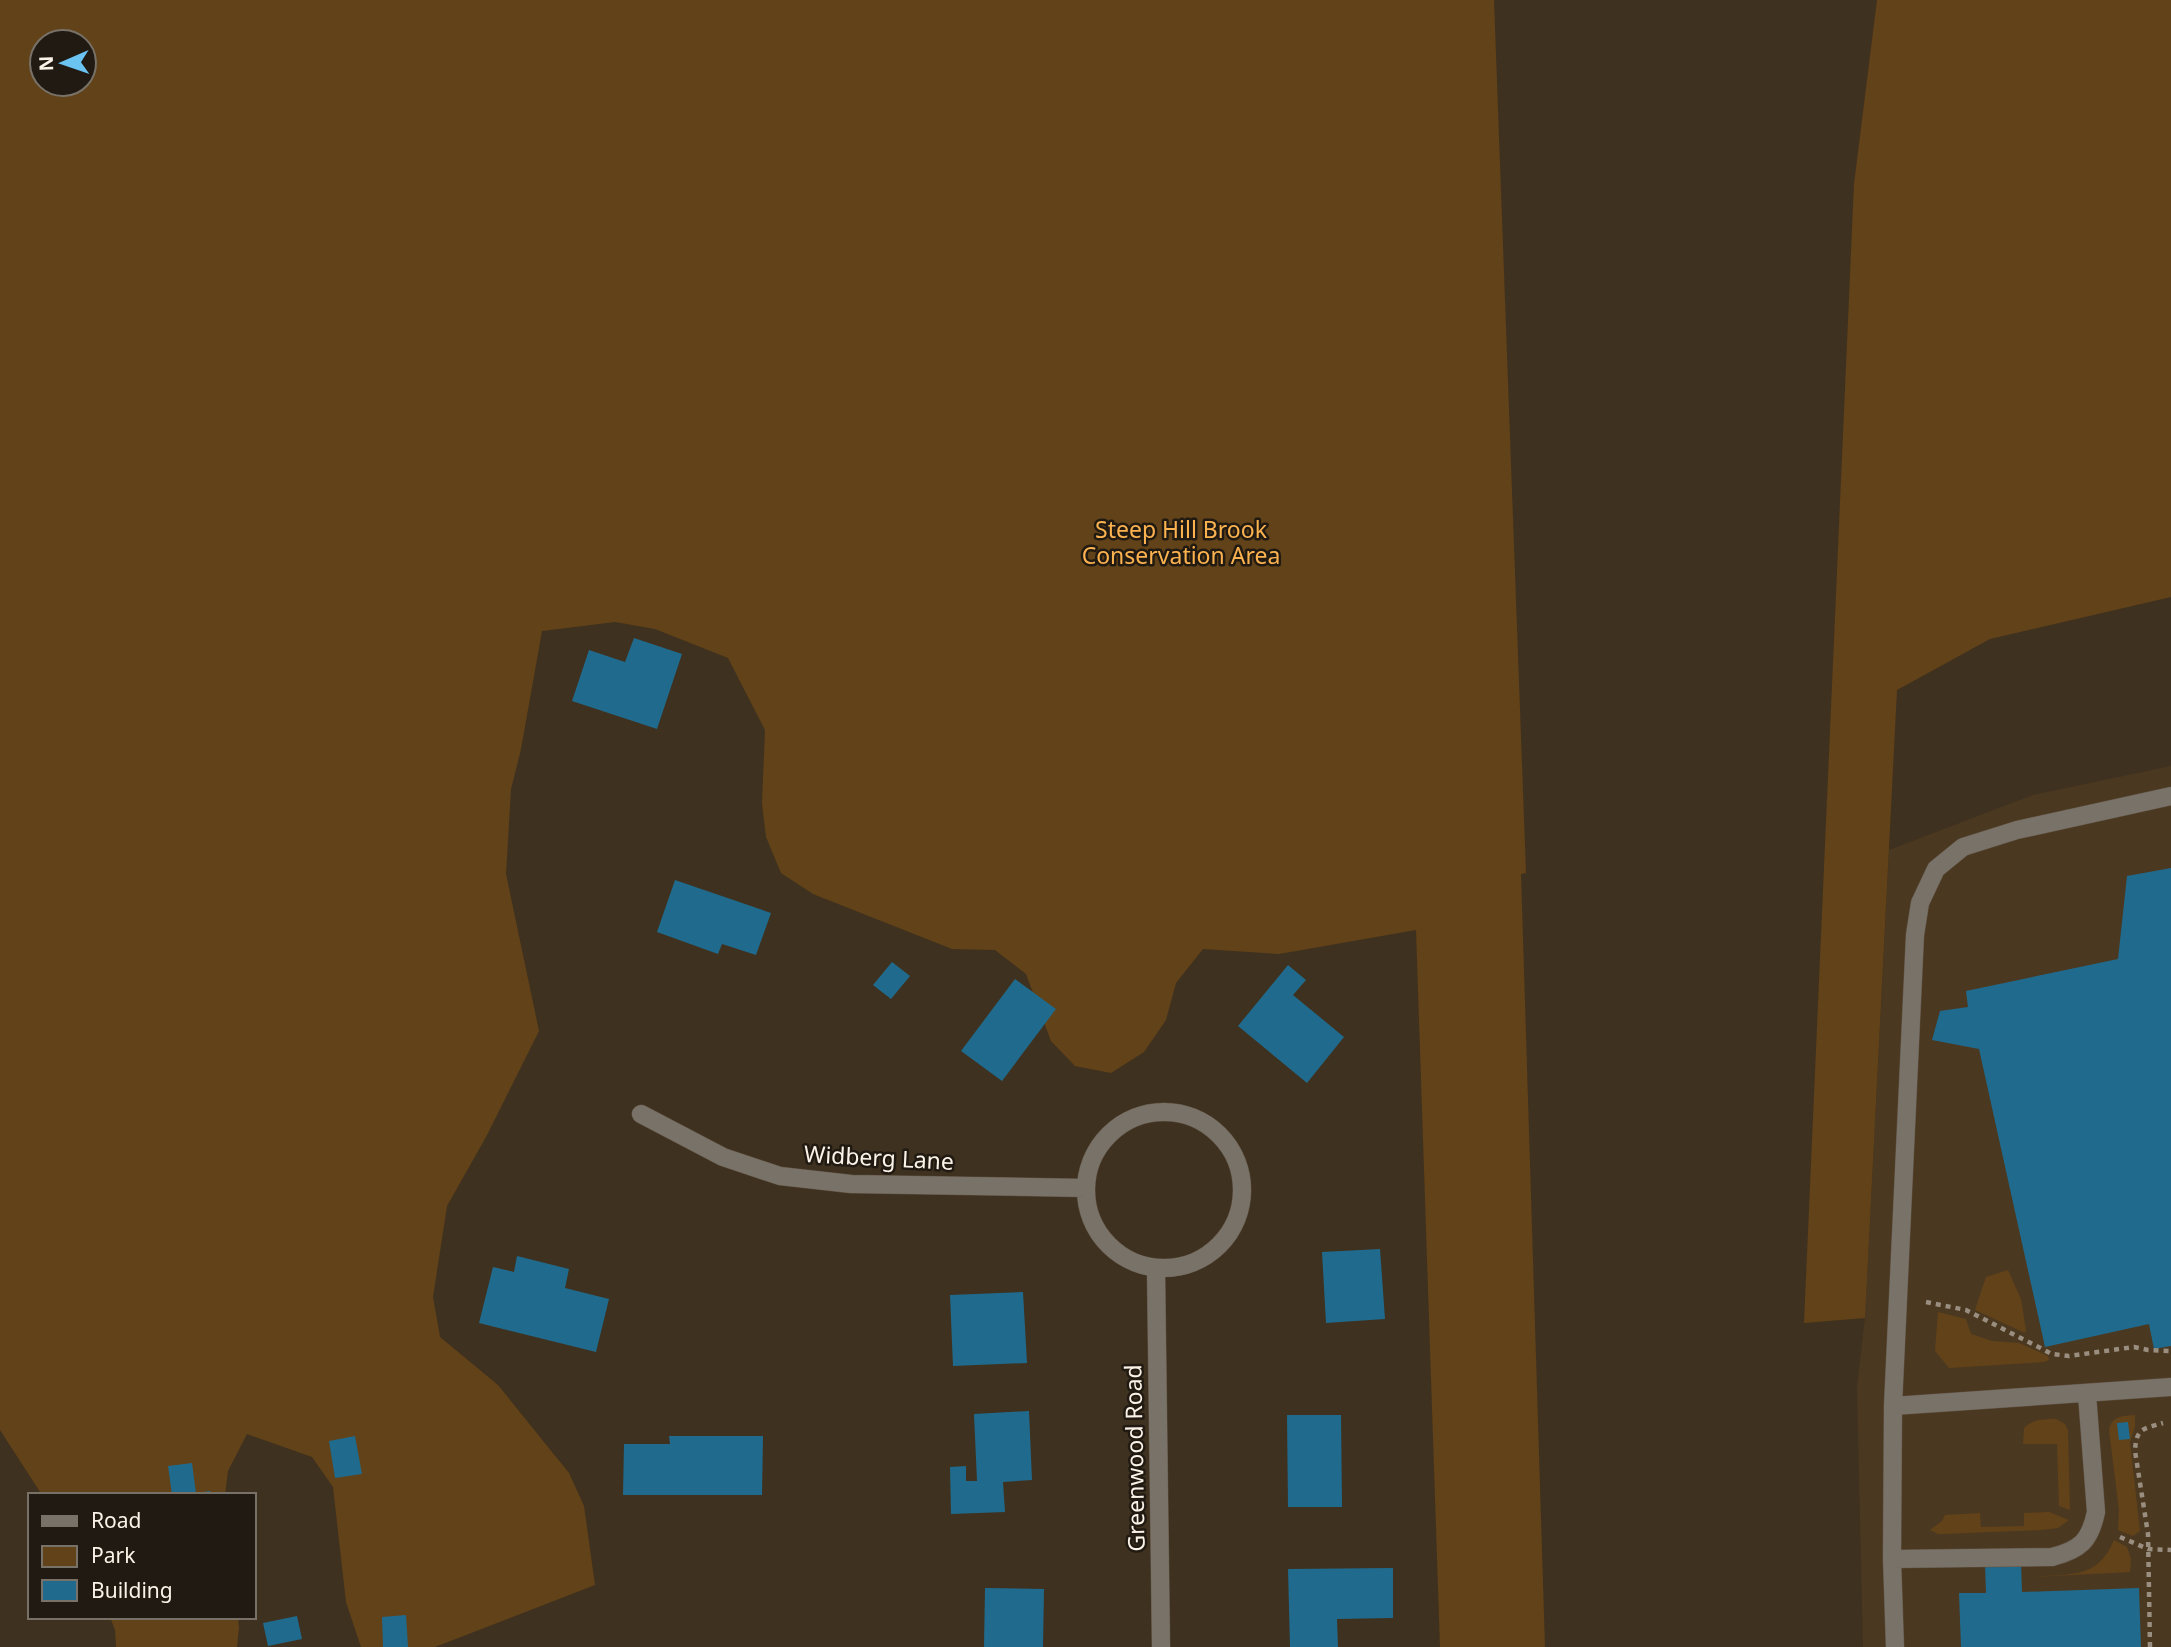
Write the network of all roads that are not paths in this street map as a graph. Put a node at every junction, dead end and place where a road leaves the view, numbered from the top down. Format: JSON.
{"nodes":[{"id":1,"x":2171,"y":796,"type":"edge"},
{"id":2,"x":641,"y":1115,"type":"dead end"},
{"id":3,"x":1086,"y":1188,"type":"junction"},
{"id":4,"x":1156,"y":1269,"type":"junction"},
{"id":5,"x":2171,"y":1387,"type":"edge"},
{"id":6,"x":2087,"y":1394,"type":"junction"},
{"id":7,"x":1894,"y":1406,"type":"junction"},
{"id":8,"x":1892,"y":1559,"type":"junction"},
{"id":9,"x":1161,"y":1647,"type":"edge"},
{"id":10,"x":1895,"y":1647,"type":"edge"}],
"edges":[{"from":1,"to":7,"type":"street"},
{"from":2,"to":3,"type":"street","name":"Widberg Lane"},
{"from":3,"to":4,"type":"street"},
{"from":3,"to":4,"type":"street"},
{"from":4,"to":9,"type":"street","name":"Greenwood Road"},
{"from":5,"to":6,"type":"street"},
{"from":6,"to":7,"type":"street"},
{"from":6,"to":8,"type":"street"},
{"from":7,"to":8,"type":"street"},
{"from":8,"to":10,"type":"street"}]}
